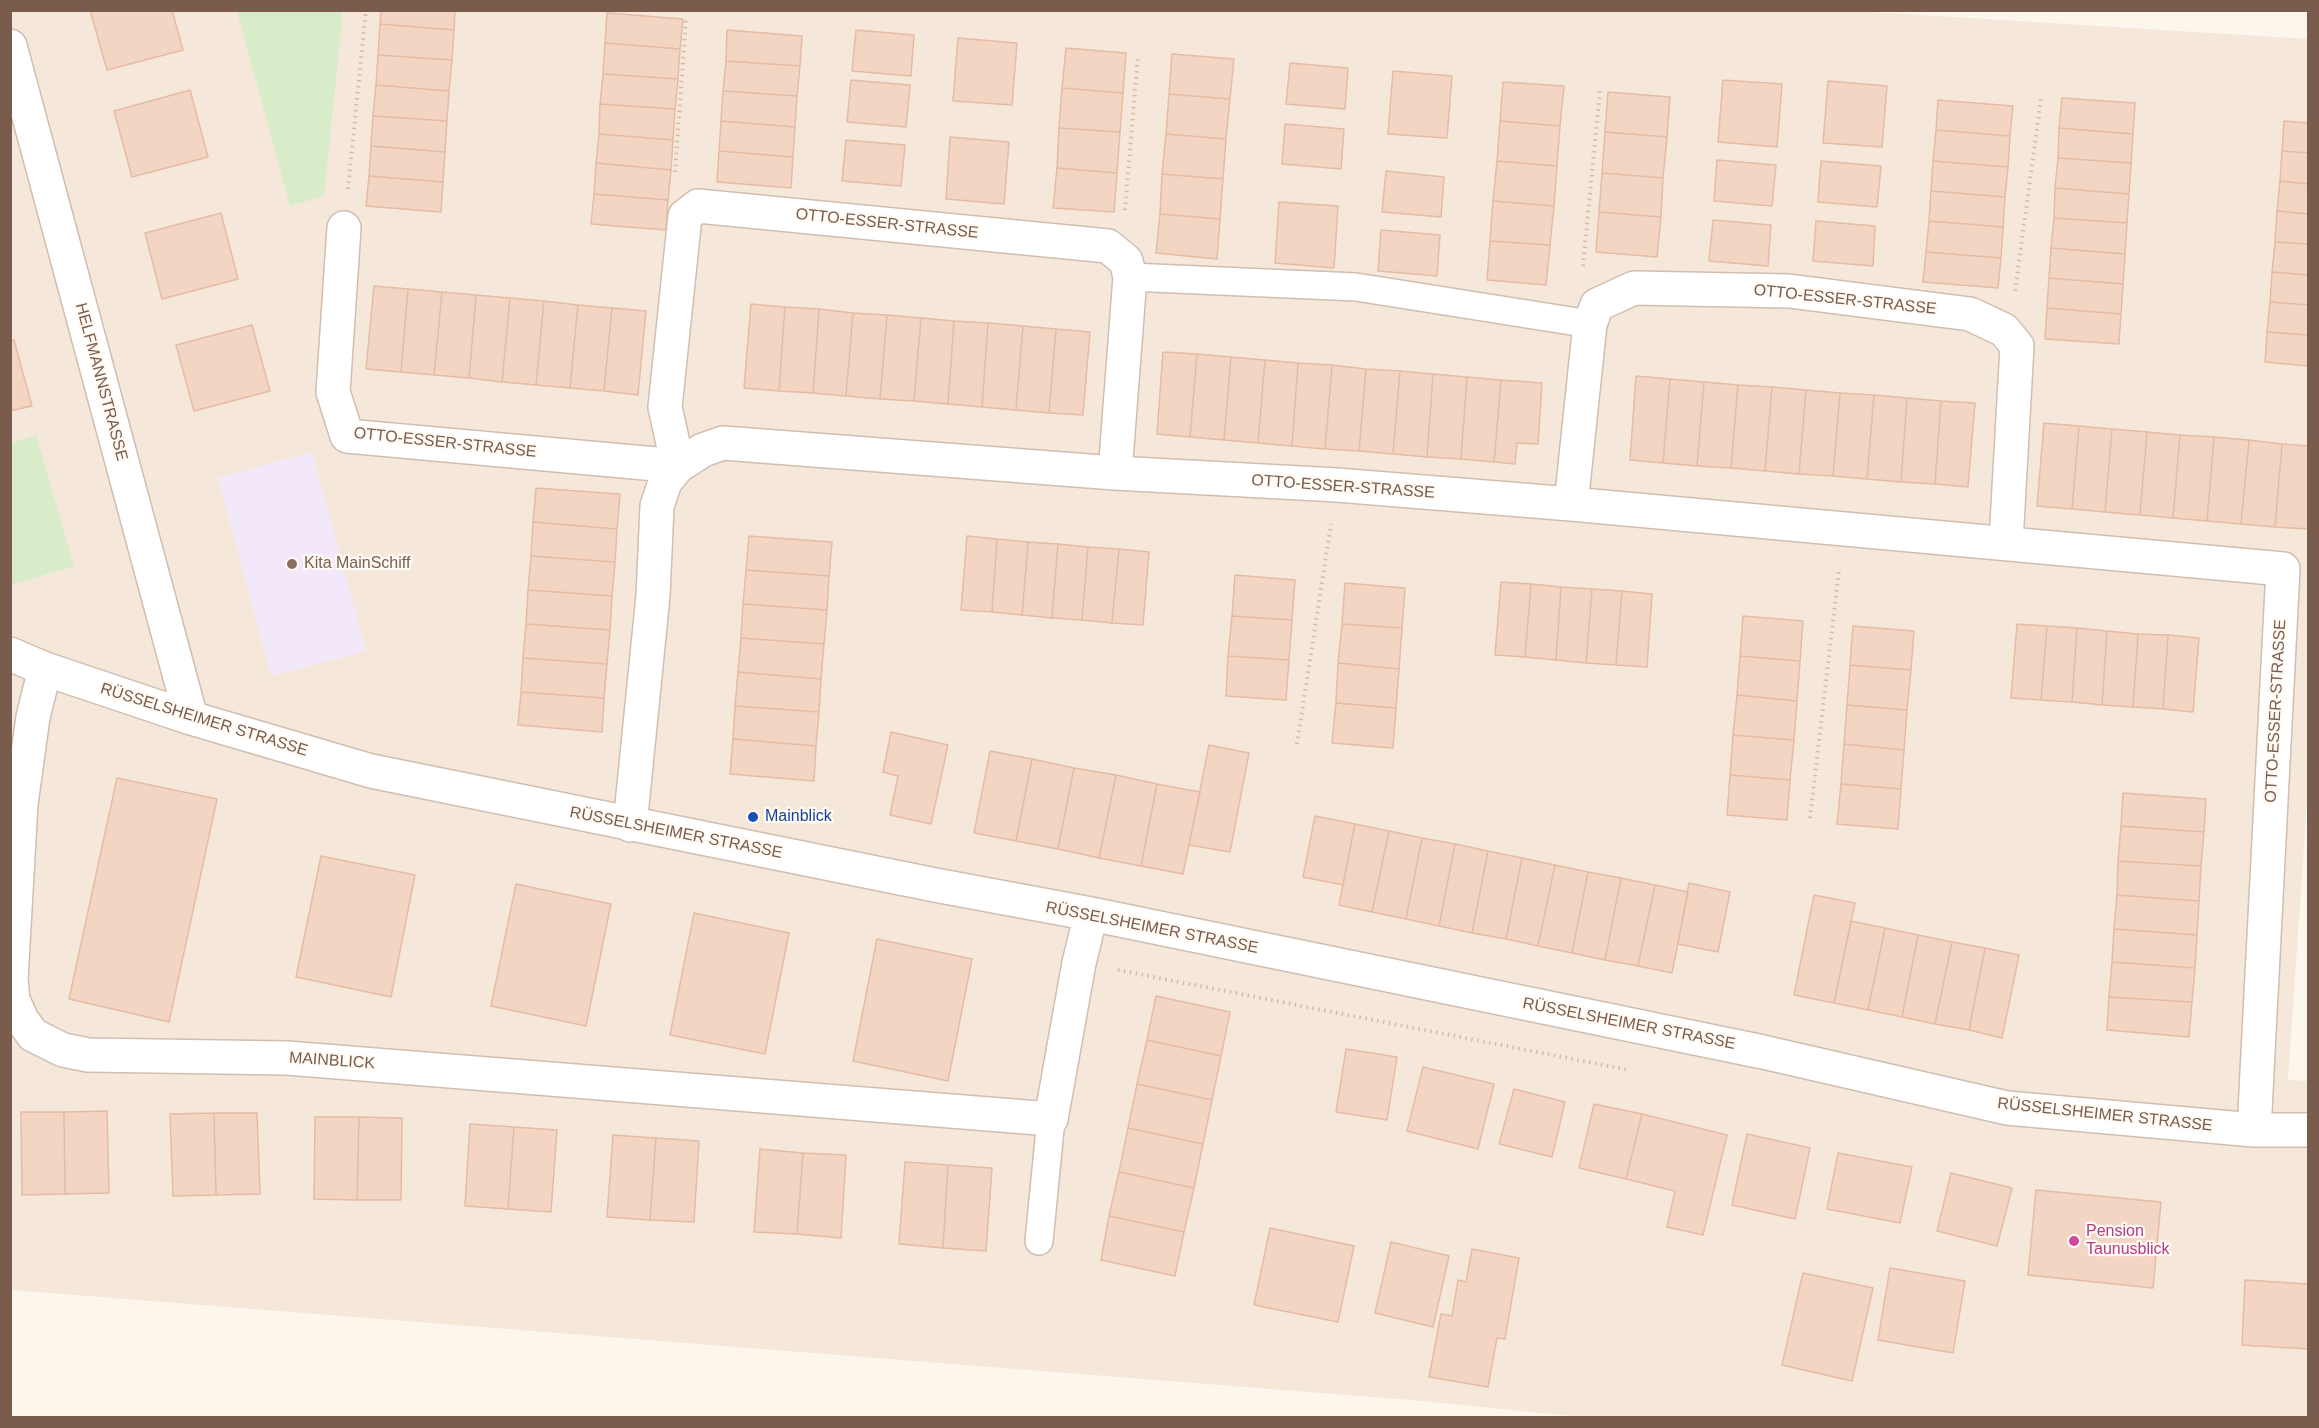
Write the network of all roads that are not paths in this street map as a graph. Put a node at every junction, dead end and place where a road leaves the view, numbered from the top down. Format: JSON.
{"nodes":[{"id":1,"x":10,"y":46,"type":"edge"},
{"id":2,"x":344,"y":228,"type":"road end"},
{"id":3,"x":1130,"y":277,"type":"junction"},
{"id":4,"x":1594,"y":314,"type":"junction"},
{"id":5,"x":678,"y":466,"type":"junction"},
{"id":6,"x":1115,"y":473,"type":"junction"},
{"id":7,"x":1571,"y":504,"type":"junction"},
{"id":8,"x":2006,"y":542,"type":"junction"},
{"id":9,"x":2296,"y":570,"type":"edge"},
{"id":10,"x":10,"y":654,"type":"edge"},
{"id":11,"x":45,"y":669,"type":"junction"},
{"id":12,"x":191,"y":718,"type":"junction"},
{"id":13,"x":630,"y":825,"type":"junction"},
{"id":14,"x":1091,"y":914,"type":"junction"},
{"id":15,"x":1051,"y":1119,"type":"junction"},
{"id":16,"x":2254,"y":1130,"type":"junction"},
{"id":17,"x":2308,"y":1130,"type":"edge"},
{"id":18,"x":1039,"y":1241,"type":"dead end"}],
"edges":[{"from":1,"to":12,"type":"street","name":"HELFMANNSTRASSE"},
{"from":2,"to":5,"type":"street","name":"OTTO-ESSER-STRASSE"},
{"from":3,"to":4,"type":"lane"},
{"from":3,"to":5,"type":"street","name":"OTTO-ESSER-STRASSE"},
{"from":3,"to":6,"type":"street"},
{"from":4,"to":7,"type":"street"},
{"from":4,"to":8,"type":"street","name":"OTTO-ESSER-STRASSE"},
{"from":5,"to":6,"type":"street","name":"OTTO-ESSER-STRASSE"},
{"from":5,"to":13,"type":"street","name":"OTTO-ESSER-STRASSE"},
{"from":6,"to":7,"type":"street","name":"OTTO-ESSER-STRASSE"},
{"from":7,"to":8,"type":"street","name":"OTTO-ESSER-STRASSE"},
{"from":8,"to":9,"type":"street","name":"OTTO-ESSER-STRASSE"},
{"from":9,"to":16,"type":"street","name":"OTTO-ESSER-STRASSE"},
{"from":10,"to":11,"type":"street","name":"RÜSSELSHEIMER STRASSE"},
{"from":11,"to":12,"type":"street","name":"RÜSSELSHEIMER STRASSE"},
{"from":11,"to":15,"type":"street","name":"MAINBLICK"},
{"from":12,"to":13,"type":"street","name":"RÜSSELSHEIMER STRASSE"},
{"from":13,"to":14,"type":"street","name":"RÜSSELSHEIMER STRASSE"},
{"from":14,"to":15,"type":"street"},
{"from":14,"to":16,"type":"street","name":"RÜSSELSHEIMER STRASSE"},
{"from":15,"to":18,"type":"lane"},
{"from":16,"to":17,"type":"street","name":"RÜSSELSHEIMER STRASSE"}]}
